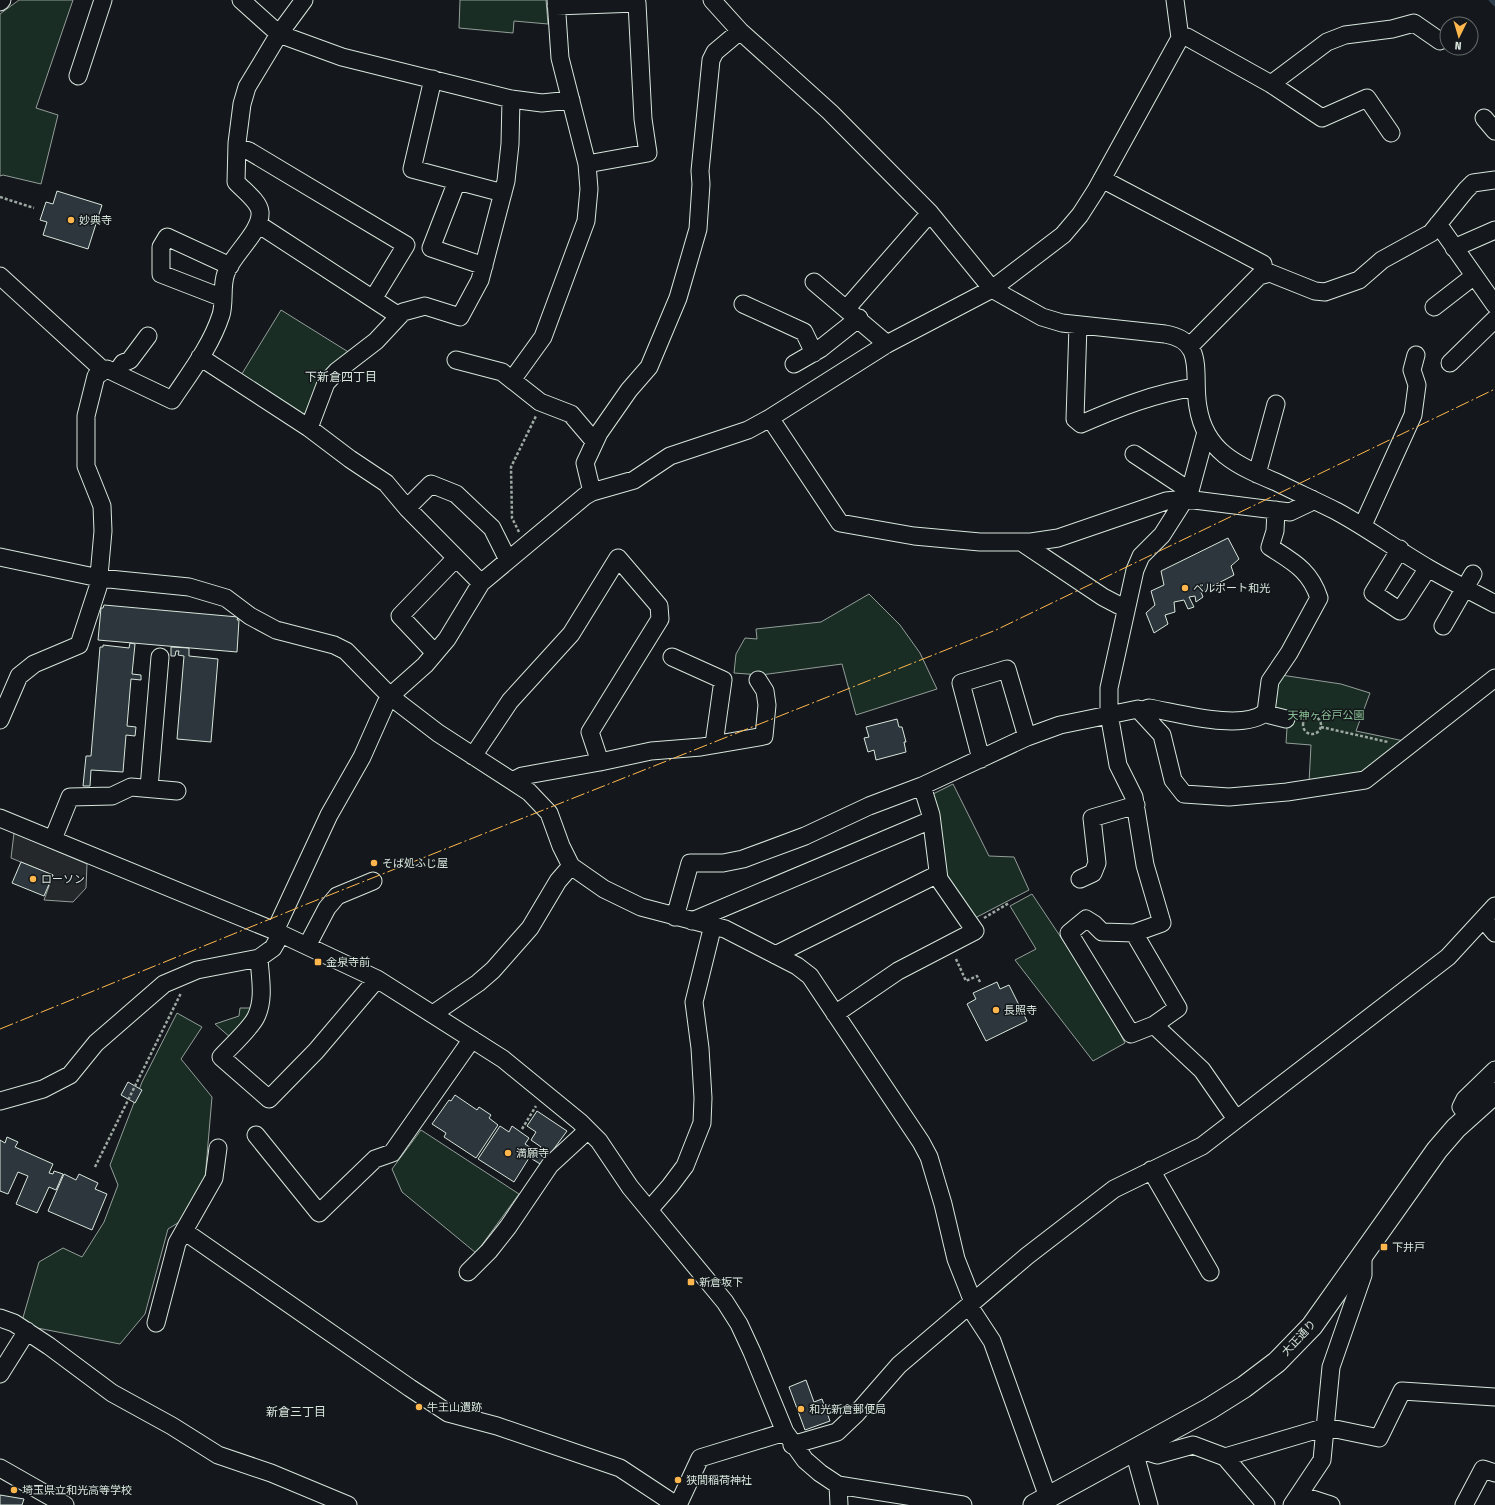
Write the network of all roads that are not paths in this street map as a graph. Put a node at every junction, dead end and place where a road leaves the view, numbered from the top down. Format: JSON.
{"nodes":[{"id":1,"x":103,"y":0,"type":"edge"},
{"id":2,"x":240,"y":0,"type":"edge"},
{"id":3,"x":304,"y":0,"type":"edge"},
{"id":4,"x":712,"y":0,"type":"edge"},
{"id":5,"x":1175,"y":0,"type":"edge"},
{"id":6,"x":556,"y":3,"type":"edge"},
{"id":7,"x":740,"y":30,"type":"junction"},
{"id":8,"x":279,"y":34,"type":"junction"},
{"id":9,"x":1180,"y":38,"type":"junction"},
{"id":10,"x":1439,"y":40,"type":"edge"},
{"id":11,"x":78,"y":76,"type":"dead end"},
{"id":12,"x":433,"y":79,"type":"junction"},
{"id":13,"x":1271,"y":84,"type":"junction"},
{"id":14,"x":511,"y":99,"type":"junction"},
{"id":15,"x":571,"y":100,"type":"junction"},
{"id":16,"x":1484,"y":118,"type":"dead end"},
{"id":17,"x":1495,"y":131,"type":"edge"},
{"id":18,"x":1391,"y":133,"type":"dead end"},
{"id":19,"x":237,"y":147,"type":"junction"},
{"id":20,"x":587,"y":164,"type":"junction"},
{"id":21,"x":1102,"y":179,"type":"junction"},
{"id":22,"x":1495,"y":180,"type":"edge"},
{"id":23,"x":457,"y":181,"type":"junction"},
{"id":24,"x":503,"y":193,"type":"junction"},
{"id":25,"x":930,"y":213,"type":"junction"},
{"id":26,"x":258,"y":224,"type":"junction"},
{"id":27,"x":1438,"y":224,"type":"junction"},
{"id":28,"x":1495,"y":230,"type":"edge"},
{"id":29,"x":1454,"y":248,"type":"junction"},
{"id":30,"x":230,"y":266,"type":"junction"},
{"id":31,"x":484,"y":266,"type":"junction"},
{"id":32,"x":1265,"y":274,"type":"junction"},
{"id":33,"x":0,"y":276,"type":"edge"},
{"id":34,"x":1474,"y":276,"type":"junction"},
{"id":35,"x":814,"y":282,"type":"dead end"},
{"id":36,"x":992,"y":289,"type":"junction"},
{"id":37,"x":223,"y":298,"type":"junction"},
{"id":38,"x":373,"y":299,"type":"junction"},
{"id":39,"x":742,"y":304,"type":"dead end"},
{"id":40,"x":1495,"y":305,"type":"edge"},
{"id":41,"x":1434,"y":307,"type":"dead end"},
{"id":42,"x":853,"y":313,"type":"junction"},
{"id":43,"x":400,"y":316,"type":"junction"},
{"id":44,"x":1495,"y":319,"type":"edge"},
{"id":45,"x":1078,"y":325,"type":"junction"},
{"id":46,"x":148,"y":336,"type":"dead end"},
{"id":47,"x":887,"y":344,"type":"junction"},
{"id":48,"x":1190,"y":346,"type":"junction"},
{"id":49,"x":814,"y":353,"type":"junction"},
{"id":50,"x":1416,"y":355,"type":"dead end"},
{"id":51,"x":200,"y":357,"type":"junction"},
{"id":52,"x":456,"y":360,"type":"dead end"},
{"id":53,"x":1450,"y":363,"type":"dead end"},
{"id":54,"x":794,"y":364,"type":"dead end"},
{"id":55,"x":110,"y":372,"type":"junction"},
{"id":56,"x":512,"y":380,"type":"junction"},
{"id":57,"x":1196,"y":387,"type":"junction"},
{"id":58,"x":1276,"y":404,"type":"dead end"},
{"id":59,"x":770,"y":418,"type":"junction"},
{"id":60,"x":309,"y":428,"type":"junction"},
{"id":61,"x":1206,"y":432,"type":"junction"},
{"id":62,"x":594,"y":441,"type":"junction"},
{"id":63,"x":1134,"y":454,"type":"dead end"},
{"id":64,"x":1257,"y":474,"type":"junction"},
{"id":65,"x":592,"y":492,"type":"junction"},
{"id":66,"x":1188,"y":495,"type":"junction"},
{"id":67,"x":1312,"y":499,"type":"junction"},
{"id":68,"x":407,"y":508,"type":"junction"},
{"id":69,"x":1276,"y":510,"type":"junction"},
{"id":70,"x":1363,"y":525,"type":"junction"},
{"id":71,"x":1021,"y":542,"type":"junction"},
{"id":72,"x":1400,"y":549,"type":"junction"},
{"id":73,"x":0,"y":557,"type":"edge"},
{"id":74,"x":456,"y":558,"type":"junction"},
{"id":75,"x":508,"y":560,"type":"junction"},
{"id":76,"x":1428,"y":568,"type":"junction"},
{"id":77,"x":99,"y":578,"type":"junction"},
{"id":78,"x":1468,"y":580,"type":"junction"},
{"id":79,"x":481,"y":583,"type":"junction"},
{"id":80,"x":1495,"y":604,"type":"edge"},
{"id":81,"x":1126,"y":609,"type":"junction"},
{"id":82,"x":1443,"y":626,"type":"dead end"},
{"id":83,"x":434,"y":653,"type":"junction"},
{"id":84,"x":160,"y":657,"type":"dead end"},
{"id":85,"x":672,"y":657,"type":"dead end"},
{"id":86,"x":1495,"y":678,"type":"edge"},
{"id":87,"x":758,"y":680,"type":"dead end"},
{"id":88,"x":391,"y":696,"type":"junction"},
{"id":89,"x":1141,"y":712,"type":"junction"},
{"id":90,"x":1266,"y":712,"type":"junction"},
{"id":91,"x":1109,"y":714,"type":"junction"},
{"id":92,"x":1286,"y":719,"type":"dead end"},
{"id":93,"x":0,"y":720,"type":"edge"},
{"id":94,"x":1027,"y":737,"type":"junction"},
{"id":95,"x":714,"y":744,"type":"junction"},
{"id":96,"x":473,"y":756,"type":"junction"},
{"id":97,"x":981,"y":759,"type":"junction"},
{"id":98,"x":600,"y":762,"type":"junction"},
{"id":99,"x":512,"y":781,"type":"junction"},
{"id":100,"x":922,"y":786,"type":"junction"},
{"id":101,"x":150,"y":788,"type":"junction"},
{"id":102,"x":177,"y":791,"type":"dead end"},
{"id":103,"x":1136,"y":805,"type":"junction"},
{"id":104,"x":0,"y":818,"type":"edge"},
{"id":105,"x":931,"y":820,"type":"junction"},
{"id":106,"x":52,"y":839,"type":"junction"},
{"id":107,"x":571,"y":866,"type":"junction"},
{"id":108,"x":938,"y":874,"type":"junction"},
{"id":109,"x":1080,"y":879,"type":"dead end"},
{"id":110,"x":374,"y":881,"type":"dead end"},
{"id":111,"x":1495,"y":906,"type":"edge"},
{"id":112,"x":684,"y":919,"type":"junction"},
{"id":113,"x":1484,"y":920,"type":"junction"},
{"id":114,"x":713,"y":925,"type":"junction"},
{"id":115,"x":278,"y":933,"type":"junction"},
{"id":116,"x":1134,"y":933,"type":"junction"},
{"id":117,"x":1495,"y":933,"type":"edge"},
{"id":118,"x":307,"y":946,"type":"junction"},
{"id":119,"x":775,"y":955,"type":"junction"},
{"id":120,"x":259,"y":958,"type":"junction"},
{"id":121,"x":377,"y":978,"type":"junction"},
{"id":122,"x":434,"y":1014,"type":"junction"},
{"id":123,"x":835,"y":1014,"type":"junction"},
{"id":124,"x":1154,"y":1025,"type":"junction"},
{"id":125,"x":472,"y":1039,"type":"junction"},
{"id":126,"x":1495,"y":1070,"type":"edge"},
{"id":127,"x":1495,"y":1094,"type":"edge"},
{"id":128,"x":0,"y":1101,"type":"edge"},
{"id":129,"x":1468,"y":1116,"type":"junction"},
{"id":130,"x":1236,"y":1120,"type":"junction"},
{"id":131,"x":588,"y":1130,"type":"junction"},
{"id":132,"x":256,"y":1135,"type":"dead end"},
{"id":133,"x":218,"y":1148,"type":"dead end"},
{"id":134,"x":1152,"y":1170,"type":"junction"},
{"id":135,"x":649,"y":1210,"type":"junction"},
{"id":136,"x":184,"y":1231,"type":"junction"},
{"id":137,"x":1364,"y":1253,"type":"junction"},
{"id":138,"x":468,"y":1272,"type":"dead end"},
{"id":139,"x":1210,"y":1272,"type":"dead end"},
{"id":140,"x":971,"y":1304,"type":"junction"},
{"id":141,"x":0,"y":1318,"type":"edge"},
{"id":142,"x":156,"y":1323,"type":"dead end"},
{"id":143,"x":27,"y":1331,"type":"junction"},
{"id":144,"x":0,"y":1374,"type":"edge"},
{"id":145,"x":1495,"y":1397,"type":"edge"},
{"id":146,"x":1326,"y":1427,"type":"junction"},
{"id":147,"x":789,"y":1438,"type":"junction"},
{"id":148,"x":1136,"y":1450,"type":"junction"},
{"id":149,"x":1225,"y":1457,"type":"junction"},
{"id":150,"x":0,"y":1468,"type":"edge"},
{"id":151,"x":1495,"y":1473,"type":"edge"},
{"id":152,"x":838,"y":1485,"type":"junction"},
{"id":153,"x":1296,"y":1500,"type":"edge"},
{"id":154,"x":1041,"y":1501,"type":"edge"},
{"id":155,"x":65,"y":1505,"type":"edge"},
{"id":156,"x":348,"y":1505,"type":"edge"},
{"id":157,"x":839,"y":1505,"type":"edge"},
{"id":158,"x":963,"y":1505,"type":"edge"},
{"id":159,"x":1149,"y":1505,"type":"edge"},
{"id":160,"x":1266,"y":1505,"type":"edge"},
{"id":161,"x":1331,"y":1505,"type":"edge"},
{"id":162,"x":1464,"y":1505,"type":"edge"}],
"edges":[{"from":1,"to":11,"type":"street"},
{"from":2,"to":8,"type":"street"},
{"from":3,"to":8,"type":"street"},
{"from":4,"to":7,"type":"street"},
{"from":5,"to":9,"type":"street"},
{"from":6,"to":15,"type":"street"},
{"from":6,"to":20,"type":"street"},
{"from":7,"to":25,"type":"street"},
{"from":7,"to":62,"type":"street"},
{"from":8,"to":12,"type":"street"},
{"from":8,"to":19,"type":"street"},
{"from":9,"to":13,"type":"street"},
{"from":9,"to":21,"type":"street"},
{"from":10,"to":13,"type":"street"},
{"from":12,"to":14,"type":"street"},
{"from":12,"to":23,"type":"street"},
{"from":13,"to":18,"type":"street"},
{"from":14,"to":15,"type":"street"},
{"from":14,"to":24,"type":"street"},
{"from":15,"to":20,"type":"street"},
{"from":16,"to":17,"type":"street"},
{"from":19,"to":26,"type":"street"},
{"from":19,"to":38,"type":"street"},
{"from":20,"to":56,"type":"street"},
{"from":21,"to":32,"type":"street"},
{"from":21,"to":36,"type":"street"},
{"from":22,"to":27,"type":"street"},
{"from":23,"to":24,"type":"street"},
{"from":23,"to":31,"type":"street"},
{"from":24,"to":31,"type":"street"},
{"from":25,"to":36,"type":"street"},
{"from":25,"to":42,"type":"street"},
{"from":26,"to":30,"type":"street"},
{"from":26,"to":38,"type":"street"},
{"from":27,"to":29,"type":"street"},
{"from":27,"to":32,"type":"street"},
{"from":28,"to":29,"type":"street"},
{"from":29,"to":34,"type":"street"},
{"from":30,"to":37,"type":"street"},
{"from":30,"to":37,"type":"street"},
{"from":31,"to":43,"type":"street"},
{"from":32,"to":48,"type":"street"},
{"from":33,"to":55,"type":"street"},
{"from":34,"to":40,"type":"street"},
{"from":34,"to":41,"type":"street"},
{"from":35,"to":42,"type":"street"},
{"from":36,"to":45,"type":"street"},
{"from":36,"to":47,"type":"street"},
{"from":37,"to":51,"type":"street"},
{"from":38,"to":43,"type":"street"},
{"from":39,"to":49,"type":"street"},
{"from":42,"to":47,"type":"street"},
{"from":42,"to":49,"type":"street"},
{"from":43,"to":60,"type":"street"},
{"from":44,"to":53,"type":"street"},
{"from":45,"to":48,"type":"street"},
{"from":45,"to":57,"type":"street"},
{"from":46,"to":55,"type":"street"},
{"from":47,"to":59,"type":"street"},
{"from":48,"to":57,"type":"street"},
{"from":49,"to":54,"type":"street"},
{"from":50,"to":70,"type":"street"},
{"from":51,"to":55,"type":"street"},
{"from":51,"to":60,"type":"street"},
{"from":52,"to":56,"type":"street"},
{"from":55,"to":77,"type":"street"},
{"from":56,"to":62,"type":"street"},
{"from":57,"to":61,"type":"street"},
{"from":58,"to":64,"type":"street"},
{"from":59,"to":65,"type":"street"},
{"from":59,"to":71,"type":"street"},
{"from":60,"to":68,"type":"street"},
{"from":61,"to":64,"type":"street"},
{"from":61,"to":66,"type":"street"},
{"from":62,"to":65,"type":"street"},
{"from":63,"to":66,"type":"street"},
{"from":64,"to":67,"type":"street"},
{"from":65,"to":75,"type":"street"},
{"from":66,"to":69,"type":"street"},
{"from":66,"to":71,"type":"street"},
{"from":66,"to":81,"type":"street"},
{"from":67,"to":69,"type":"street"},
{"from":67,"to":70,"type":"street"},
{"from":68,"to":74,"type":"street"},
{"from":68,"to":75,"type":"street"},
{"from":69,"to":90,"type":"street"},
{"from":70,"to":72,"type":"street"},
{"from":71,"to":81,"type":"street"},
{"from":72,"to":76,"type":"street"},
{"from":72,"to":76,"type":"street"},
{"from":73,"to":77,"type":"street"},
{"from":74,"to":79,"type":"street"},
{"from":74,"to":83,"type":"street"},
{"from":75,"to":79,"type":"street"},
{"from":76,"to":78,"type":"street"},
{"from":77,"to":88,"type":"street"},
{"from":77,"to":93,"type":"street"},
{"from":78,"to":80,"type":"street"},
{"from":78,"to":82,"type":"street"},
{"from":79,"to":83,"type":"street"},
{"from":81,"to":91,"type":"street"},
{"from":83,"to":88,"type":"street"},
{"from":84,"to":101,"type":"street"},
{"from":85,"to":95,"type":"street"},
{"from":86,"to":89,"type":"street"},
{"from":87,"to":95,"type":"street"},
{"from":88,"to":96,"type":"street"},
{"from":88,"to":115,"type":"street"},
{"from":89,"to":90,"type":"street"},
{"from":89,"to":91,"type":"street"},
{"from":90,"to":92,"type":"street"},
{"from":91,"to":94,"type":"street"},
{"from":91,"to":103,"type":"street"},
{"from":94,"to":97,"type":"street"},
{"from":94,"to":97,"type":"street"},
{"from":95,"to":98,"type":"street"},
{"from":96,"to":98,"type":"street"},
{"from":96,"to":99,"type":"street"},
{"from":97,"to":100,"type":"street"},
{"from":98,"to":99,"type":"street"},
{"from":99,"to":107,"type":"street"},
{"from":100,"to":105,"type":"street"},
{"from":100,"to":112,"type":"street"},
{"from":101,"to":102,"type":"street"},
{"from":101,"to":106,"type":"street"},
{"from":103,"to":109,"type":"street"},
{"from":103,"to":116,"type":"street"},
{"from":104,"to":106,"type":"street"},
{"from":105,"to":108,"type":"street"},
{"from":105,"to":112,"type":"street"},
{"from":106,"to":115,"type":"street"},
{"from":107,"to":112,"type":"street"},
{"from":107,"to":122,"type":"street"},
{"from":108,"to":119,"type":"street"},
{"from":108,"to":123,"type":"street"},
{"from":110,"to":118,"type":"street"},
{"from":111,"to":113,"type":"street"},
{"from":112,"to":114,"type":"street"},
{"from":113,"to":117,"type":"street"},
{"from":113,"to":130,"type":"street"},
{"from":114,"to":119,"type":"street"},
{"from":114,"to":135,"type":"street"},
{"from":115,"to":118,"type":"street"},
{"from":115,"to":120,"type":"street"},
{"from":116,"to":124,"type":"street"},
{"from":116,"to":124,"type":"street"},
{"from":118,"to":121,"type":"street"},
{"from":119,"to":123,"type":"street"},
{"from":120,"to":121,"type":"street"},
{"from":120,"to":128,"type":"street"},
{"from":121,"to":122,"type":"street"},
{"from":122,"to":125,"type":"street"},
{"from":123,"to":140,"type":"street"},
{"from":124,"to":130,"type":"street"},
{"from":125,"to":131,"type":"street"},
{"from":125,"to":132,"type":"street"},
{"from":126,"to":129,"type":"street"},
{"from":127,"to":129,"type":"main road","name":"大正通り"},
{"from":129,"to":137,"type":"main road","name":"大正通り"},
{"from":130,"to":134,"type":"street"},
{"from":131,"to":135,"type":"street"},
{"from":131,"to":138,"type":"street"},
{"from":133,"to":136,"type":"street"},
{"from":134,"to":139,"type":"street"},
{"from":134,"to":140,"type":"street"},
{"from":135,"to":147,"type":"street"},
{"from":136,"to":142,"type":"street"},
{"from":136,"to":147,"type":"street"},
{"from":137,"to":146,"type":"street"},
{"from":137,"to":148,"type":"main road","name":"大正通り"},
{"from":140,"to":147,"type":"street"},
{"from":140,"to":154,"type":"street"},
{"from":141,"to":143,"type":"street"},
{"from":143,"to":144,"type":"street"},
{"from":143,"to":156,"type":"street"},
{"from":145,"to":146,"type":"street"},
{"from":146,"to":149,"type":"street"},
{"from":146,"to":153,"type":"street"},
{"from":147,"to":152,"type":"street"},
{"from":148,"to":149,"type":"street"},
{"from":148,"to":154,"type":"main road","name":"大正通り"},
{"from":148,"to":159,"type":"street"},
{"from":149,"to":160,"type":"street"},
{"from":150,"to":155,"type":"street"},
{"from":151,"to":162,"type":"street"},
{"from":152,"to":157,"type":"street"},
{"from":152,"to":158,"type":"street"},
{"from":153,"to":161,"type":"street"}]}
